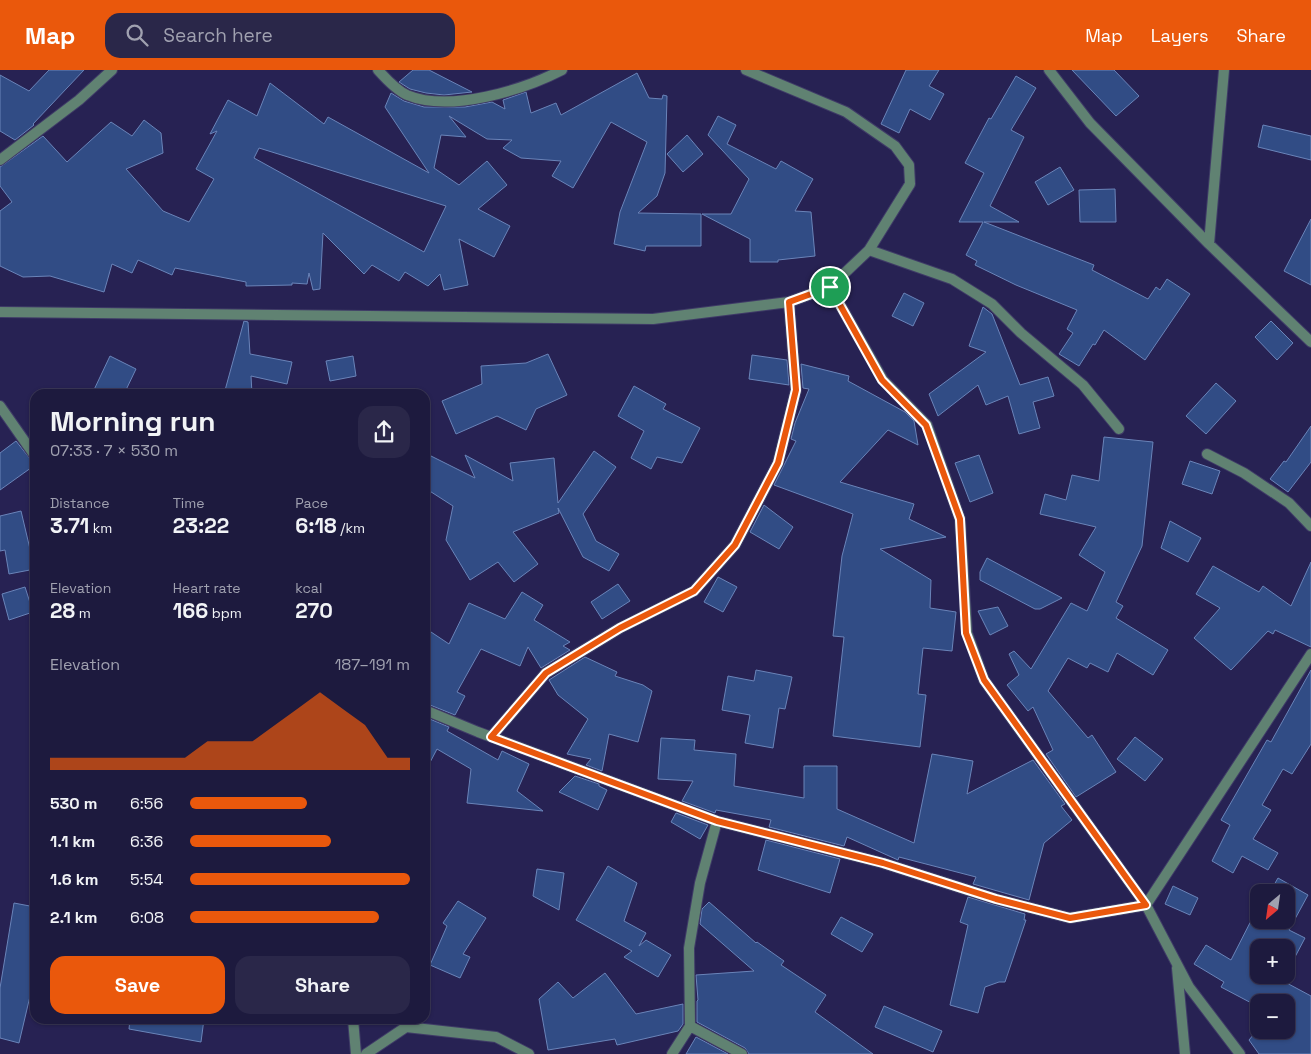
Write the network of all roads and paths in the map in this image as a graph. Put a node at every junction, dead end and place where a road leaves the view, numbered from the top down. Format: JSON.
{"nodes":[{"id":1,"x":112,"y":70,"type":"edge"},
{"id":2,"x":378,"y":70,"type":"edge"},
{"id":3,"x":562,"y":70,"type":"edge"},
{"id":4,"x":746,"y":70,"type":"edge"},
{"id":5,"x":1049,"y":70,"type":"edge"},
{"id":6,"x":1224,"y":70,"type":"edge"},
{"id":7,"x":0,"y":160,"type":"edge"},
{"id":8,"x":1209,"y":244,"type":"junction"},
{"id":9,"x":869,"y":250,"type":"junction"},
{"id":10,"x":830,"y":287,"type":"junction"},
{"id":11,"x":789,"y":302,"type":"junction"},
{"id":12,"x":0,"y":312,"type":"edge"},
{"id":13,"x":1311,"y":342,"type":"edge"},
{"id":14,"x":0,"y":406,"type":"edge"},
{"id":15,"x":1119,"y":429,"type":"dead end"},
{"id":16,"x":30,"y":449,"type":"edge"},
{"id":17,"x":1207,"y":454,"type":"dead end"},
{"id":18,"x":1311,"y":526,"type":"edge"},
{"id":19,"x":1311,"y":654,"type":"edge"},
{"id":20,"x":430,"y":712,"type":"edge"},
{"id":21,"x":491,"y":737,"type":"junction"},
{"id":22,"x":717,"y":821,"type":"junction"},
{"id":23,"x":1146,"y":905,"type":"junction"},
{"id":24,"x":1176,"y":960,"type":"junction"},
{"id":25,"x":353,"y":1024,"type":"edge"},
{"id":26,"x":690,"y":1026,"type":"junction"},
{"id":27,"x":356,"y":1054,"type":"edge"},
{"id":28,"x":366,"y":1054,"type":"edge"},
{"id":29,"x":529,"y":1054,"type":"edge"},
{"id":30,"x":672,"y":1054,"type":"edge"},
{"id":31,"x":742,"y":1054,"type":"edge"},
{"id":32,"x":1186,"y":1054,"type":"edge"},
{"id":33,"x":1240,"y":1054,"type":"edge"}],
"edges":[{"from":1,"to":7,"type":"street"},
{"from":2,"to":3,"type":"street"},
{"from":4,"to":9,"type":"street"},
{"from":5,"to":8,"type":"street"},
{"from":6,"to":8,"type":"street"},
{"from":8,"to":13,"type":"street"},
{"from":9,"to":10,"type":"street"},
{"from":9,"to":15,"type":"street"},
{"from":10,"to":11,"type":"street"},
{"from":10,"to":23,"type":"street"},
{"from":11,"to":12,"type":"street"},
{"from":11,"to":21,"type":"street"},
{"from":14,"to":16,"type":"street"},
{"from":17,"to":18,"type":"street"},
{"from":19,"to":23,"type":"street"},
{"from":20,"to":21,"type":"street"},
{"from":21,"to":22,"type":"street"},
{"from":22,"to":23,"type":"street"},
{"from":22,"to":26,"type":"street"},
{"from":23,"to":24,"type":"street"},
{"from":24,"to":32,"type":"street"},
{"from":24,"to":33,"type":"street"},
{"from":25,"to":27,"type":"street"},
{"from":26,"to":30,"type":"street"},
{"from":26,"to":31,"type":"street"},
{"from":28,"to":29,"type":"street"}]}
